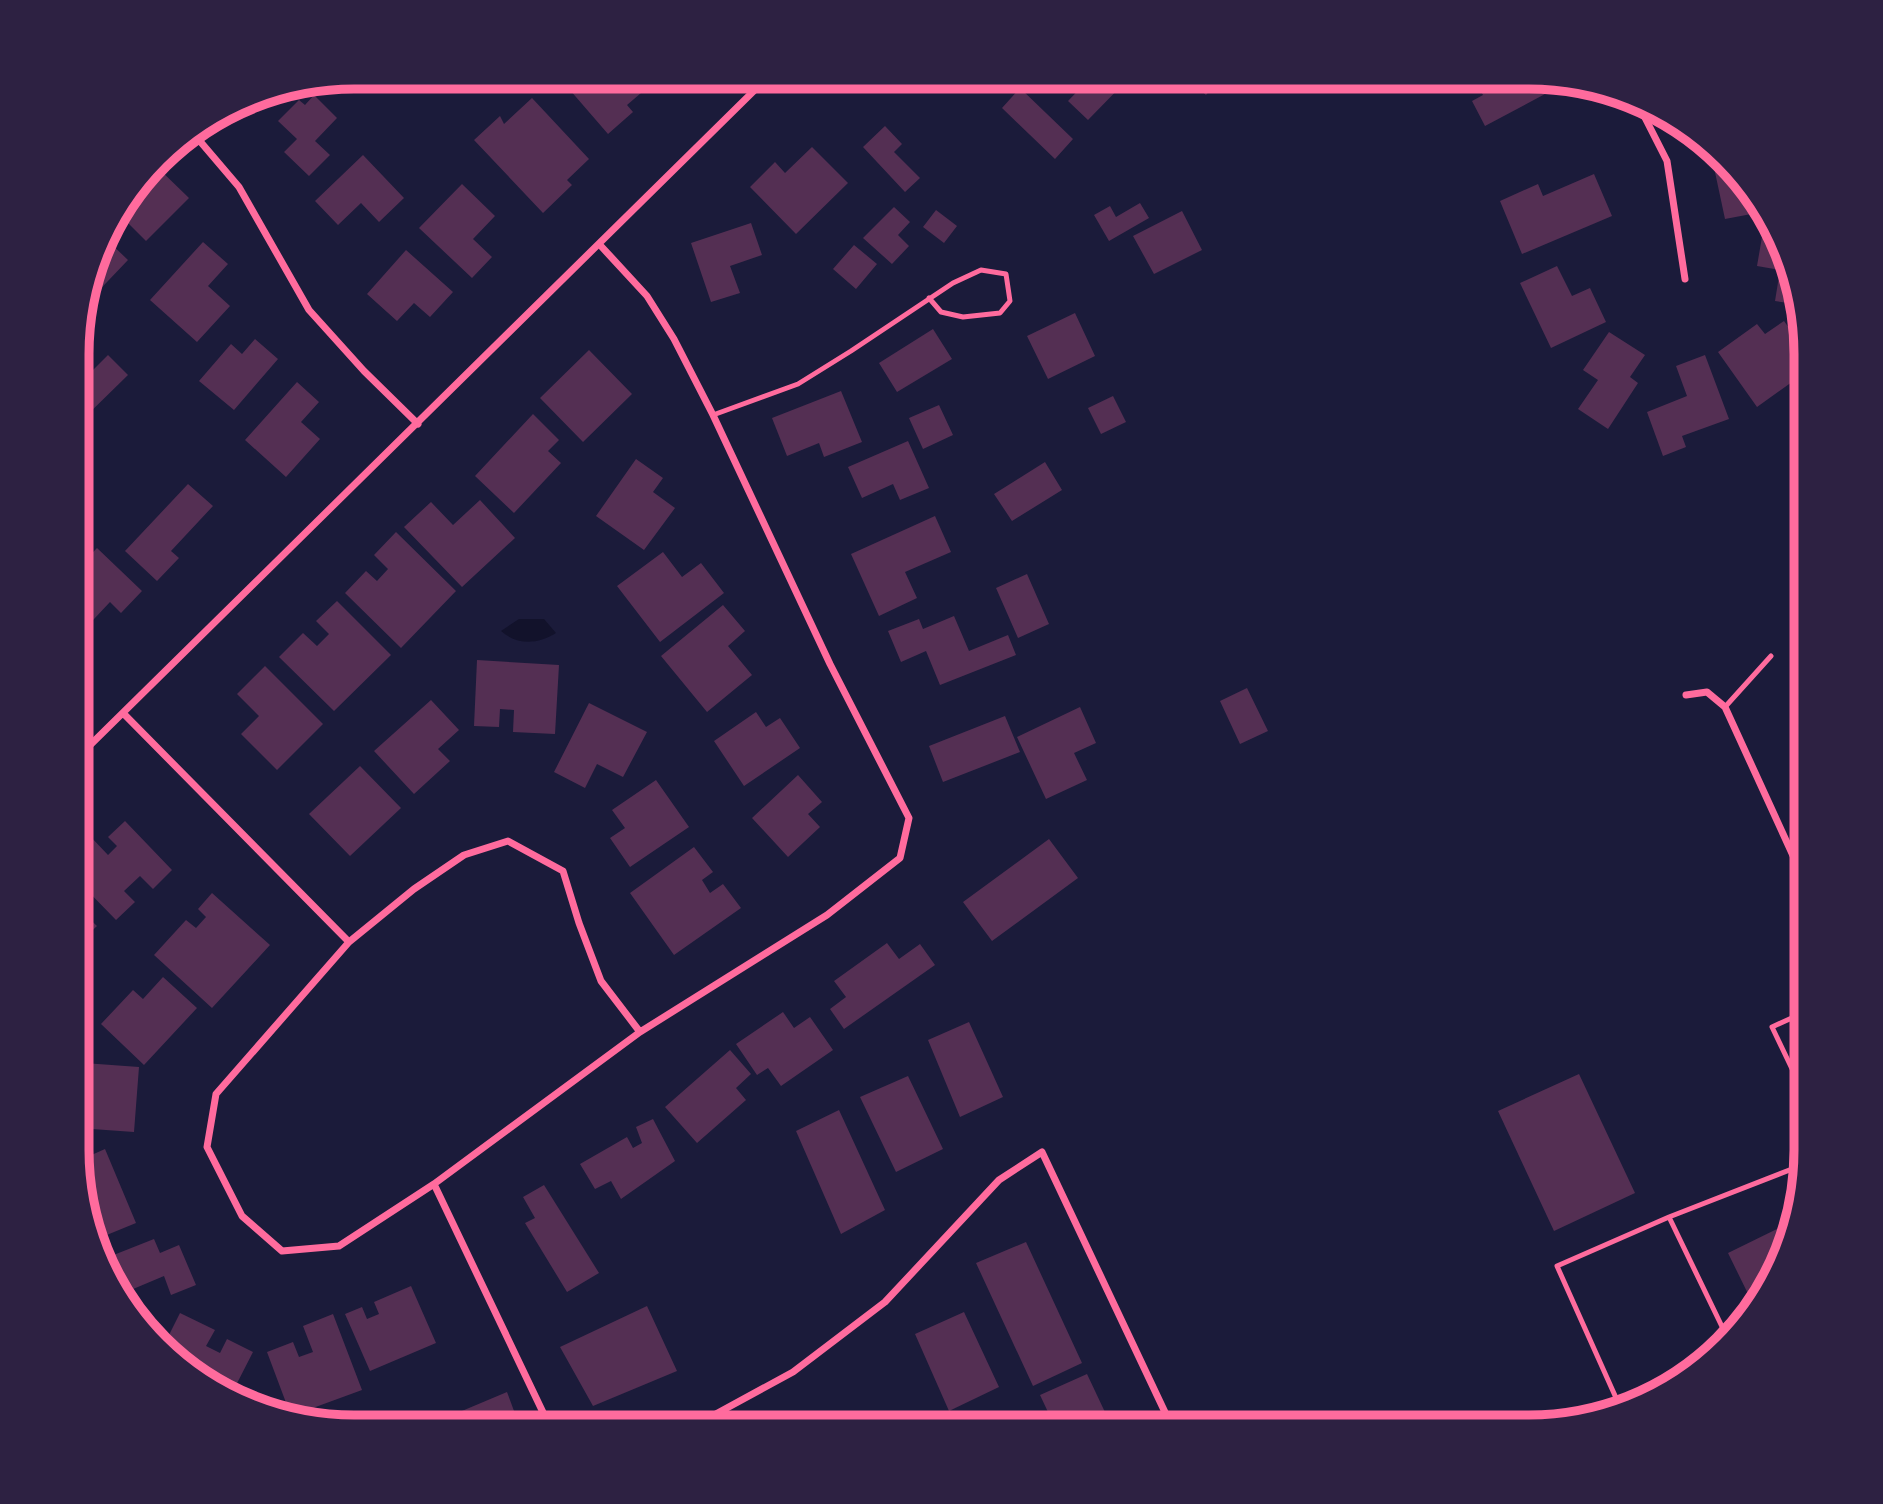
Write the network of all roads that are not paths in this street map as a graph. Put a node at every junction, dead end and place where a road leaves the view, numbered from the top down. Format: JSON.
{"nodes":[{"id":1,"x":756,"y":89,"type":"edge"},
{"id":2,"x":1644,"y":116,"type":"edge"},
{"id":3,"x":199,"y":140,"type":"edge"},
{"id":4,"x":600,"y":245,"type":"junction"},
{"id":5,"x":1685,"y":279,"type":"dead end"},
{"id":6,"x":929,"y":298,"type":"junction"},
{"id":7,"x":712,"y":415,"type":"junction"},
{"id":8,"x":418,"y":424,"type":"junction"},
{"id":9,"x":1771,"y":656,"type":"dead end"},
{"id":10,"x":1686,"y":695,"type":"dead end"},
{"id":11,"x":1725,"y":707,"type":"junction"},
{"id":12,"x":123,"y":713,"type":"junction"},
{"id":13,"x":89,"y":747,"type":"edge"},
{"id":14,"x":1794,"y":858,"type":"edge"},
{"id":15,"x":349,"y":942,"type":"junction"},
{"id":16,"x":1794,"y":1017,"type":"edge"},
{"id":17,"x":640,"y":1032,"type":"junction"},
{"id":18,"x":1794,"y":1073,"type":"edge"},
{"id":19,"x":1793,"y":1169,"type":"edge"},
{"id":20,"x":434,"y":1184,"type":"junction"},
{"id":21,"x":1669,"y":1217,"type":"junction"},
{"id":22,"x":1723,"y":1329,"type":"edge"},
{"id":23,"x":1617,"y":1400,"type":"edge"},
{"id":24,"x":544,"y":1415,"type":"edge"},
{"id":25,"x":714,"y":1415,"type":"edge"},
{"id":26,"x":1166,"y":1415,"type":"edge"}],
"edges":[{"from":1,"to":4,"type":"street"},
{"from":2,"to":5,"type":"street"},
{"from":3,"to":8,"type":"street"},
{"from":4,"to":7,"type":"street"},
{"from":4,"to":8,"type":"street"},
{"from":6,"to":6,"type":"lane"},
{"from":6,"to":7,"type":"lane"},
{"from":7,"to":17,"type":"street"},
{"from":8,"to":12,"type":"street"},
{"from":9,"to":11,"type":"lane"},
{"from":10,"to":11,"type":"street"},
{"from":11,"to":14,"type":"street"},
{"from":12,"to":13,"type":"street"},
{"from":12,"to":15,"type":"street"},
{"from":15,"to":17,"type":"street"},
{"from":15,"to":20,"type":"street"},
{"from":16,"to":18,"type":"lane"},
{"from":17,"to":20,"type":"street"},
{"from":19,"to":21,"type":"lane"},
{"from":20,"to":24,"type":"street"},
{"from":21,"to":22,"type":"lane"},
{"from":21,"to":23,"type":"lane"},
{"from":25,"to":26,"type":"street"}]}
